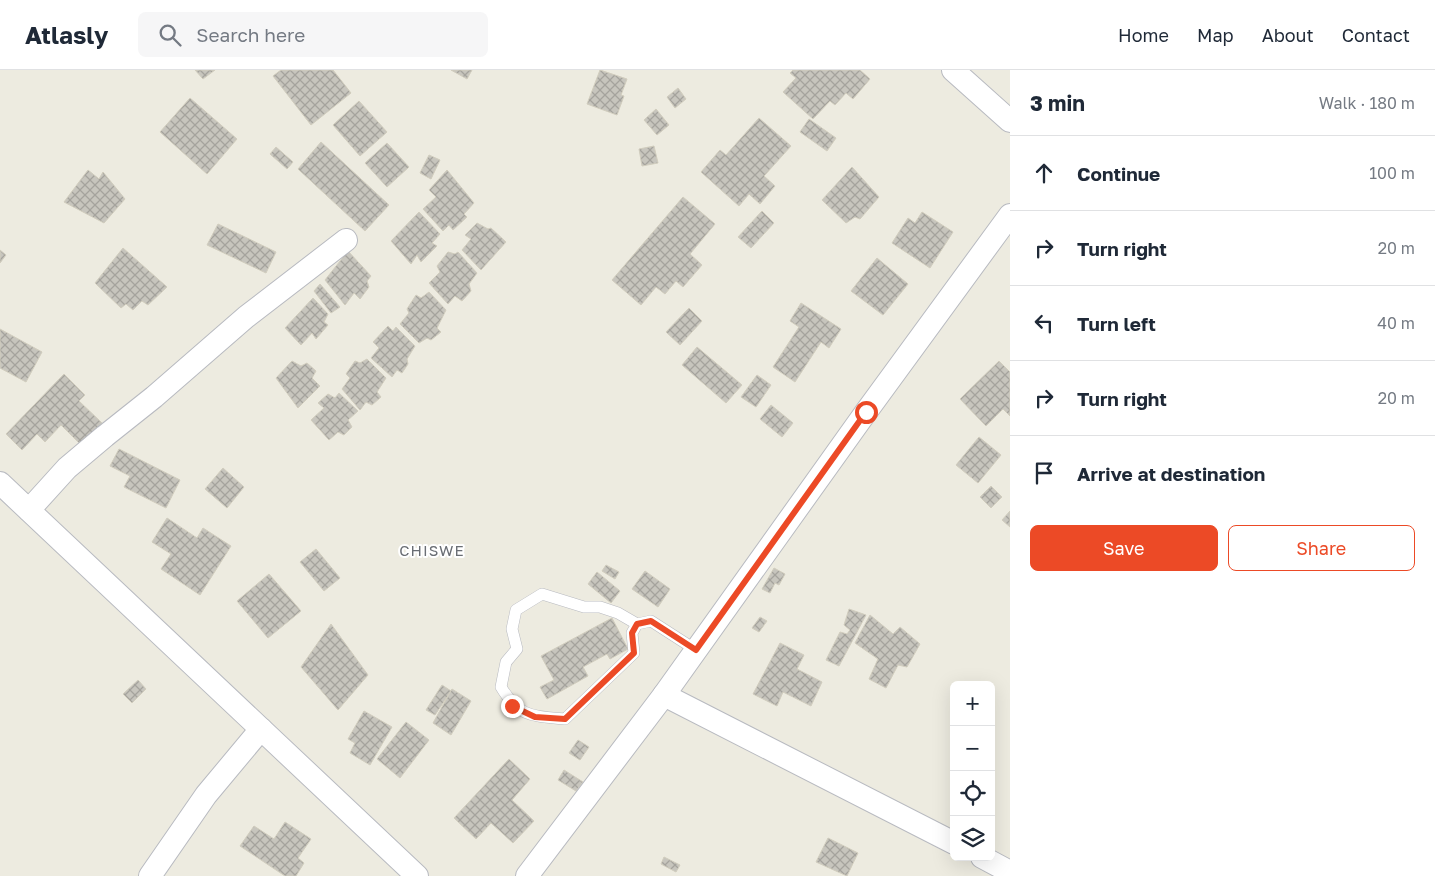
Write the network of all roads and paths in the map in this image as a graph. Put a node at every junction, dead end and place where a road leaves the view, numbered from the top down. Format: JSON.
{"nodes":[{"id":1,"x":953,"y":70,"type":"edge"},
{"id":2,"x":1010,"y":121,"type":"edge"},
{"id":3,"x":1010,"y":215,"type":"edge"},
{"id":4,"x":346,"y":240,"type":"dead end"},
{"id":5,"x":0,"y":483,"type":"edge"},
{"id":6,"x":29,"y":510,"type":"junction"},
{"id":7,"x":637,"y":624,"type":"junction"},
{"id":8,"x":696,"y":650,"type":"junction"},
{"id":9,"x":664,"y":695,"type":"junction"},
{"id":10,"x":261,"y":729,"type":"junction"},
{"id":11,"x":950,"y":841,"type":"edge"},
{"id":12,"x":989,"y":861,"type":"edge"},
{"id":13,"x":1010,"y":872,"type":"edge"},
{"id":14,"x":150,"y":876,"type":"edge"},
{"id":15,"x":417,"y":876,"type":"edge"},
{"id":16,"x":527,"y":876,"type":"edge"}],
"edges":[{"from":1,"to":2,"type":"street"},
{"from":3,"to":8,"type":"street"},
{"from":4,"to":6,"type":"street"},
{"from":5,"to":6,"type":"street"},
{"from":6,"to":10,"type":"street"},
{"from":7,"to":7,"type":"lane"},
{"from":7,"to":8,"type":"lane"},
{"from":8,"to":9,"type":"street"},
{"from":9,"to":11,"type":"street"},
{"from":9,"to":16,"type":"street"},
{"from":10,"to":14,"type":"street"},
{"from":10,"to":15,"type":"street"},
{"from":12,"to":13,"type":"street"}]}
